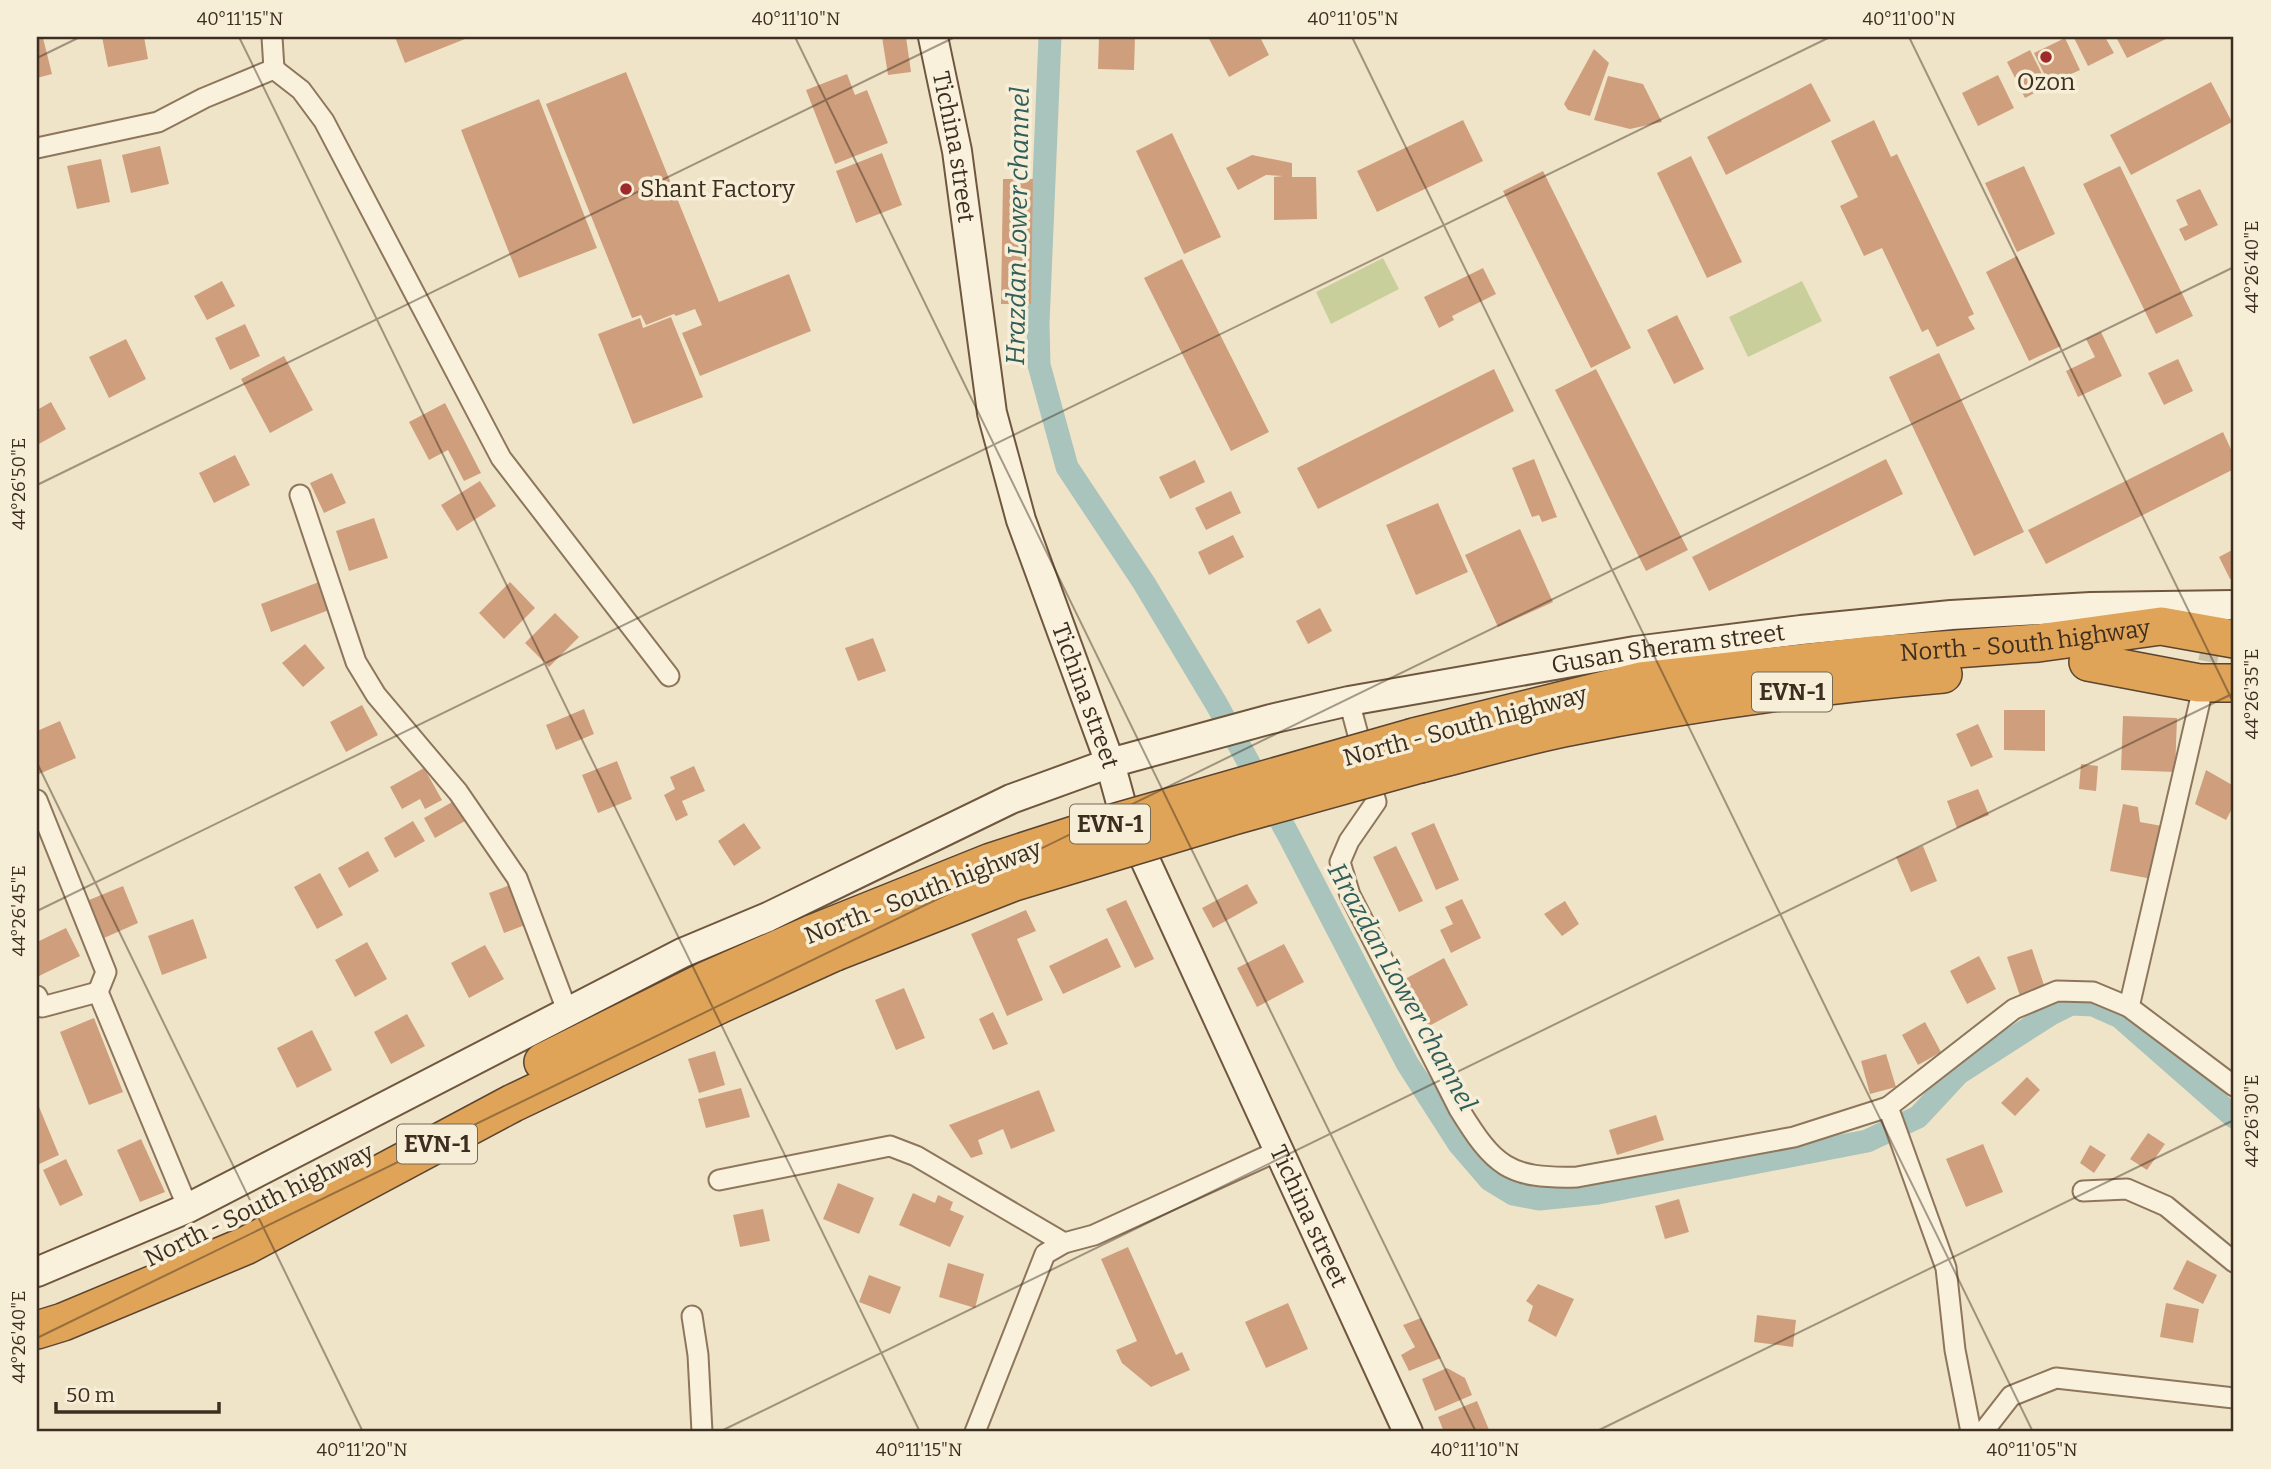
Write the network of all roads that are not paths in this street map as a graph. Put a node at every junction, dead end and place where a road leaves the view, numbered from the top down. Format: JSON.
{"nodes":[{"id":1,"x":272,"y":37,"type":"edge"},
{"id":2,"x":933,"y":37,"type":"edge"},
{"id":3,"x":274,"y":69,"type":"junction"},
{"id":4,"x":37,"y":148,"type":"edge"},
{"id":5,"x":300,"y":495,"type":"dead end"},
{"id":6,"x":2220,"y":617,"type":"edge"},
{"id":7,"x":2161,"y":626,"type":"junction"},
{"id":8,"x":2088,"y":662,"type":"junction"},
{"id":9,"x":669,"y":676,"type":"dead end"},
{"id":10,"x":2234,"y":683,"type":"edge"},
{"id":11,"x":1349,"y":701,"type":"junction"},
{"id":12,"x":2200,"y":701,"type":"tunnel mouth"},
{"id":13,"x":1417,"y":751,"type":"junction"},
{"id":14,"x":1110,"y":763,"type":"junction"},
{"id":15,"x":37,"y":800,"type":"edge"},
{"id":16,"x":825,"y":943,"type":"junction"},
{"id":17,"x":98,"y":992,"type":"junction"},
{"id":18,"x":37,"y":996,"type":"edge"},
{"id":19,"x":2129,"y":1007,"type":"junction"},
{"id":20,"x":568,"y":1013,"type":"junction"},
{"id":21,"x":2234,"y":1086,"type":"edge"},
{"id":22,"x":1890,"y":1112,"type":"junction"},
{"id":23,"x":1280,"y":1150,"type":"junction"},
{"id":24,"x":719,"y":1180,"type":"dead end"},
{"id":25,"x":2083,"y":1191,"type":"dead end"},
{"id":26,"x":188,"y":1208,"type":"junction"},
{"id":27,"x":1064,"y":1243,"type":"junction"},
{"id":28,"x":2234,"y":1262,"type":"edge"},
{"id":29,"x":37,"y":1272,"type":"edge"},
{"id":30,"x":37,"y":1303,"type":"edge"},
{"id":31,"x":692,"y":1316,"type":"dead end"},
{"id":32,"x":37,"y":1330,"type":"edge"},
{"id":33,"x":2234,"y":1398,"type":"edge"},
{"id":34,"x":702,"y":1432,"type":"edge"},
{"id":35,"x":975,"y":1432,"type":"edge"},
{"id":36,"x":1408,"y":1432,"type":"edge"},
{"id":37,"x":1971,"y":1432,"type":"edge"},
{"id":38,"x":1983,"y":1432,"type":"edge"}],
"edges":[{"from":1,"to":3,"type":"street"},
{"from":2,"to":14,"type":"street","name":"Tichina street"},
{"from":3,"to":4,"type":"street"},
{"from":3,"to":9,"type":"street"},
{"from":5,"to":20,"type":"street"},
{"from":6,"to":7,"type":"highway","name":"North - South highway"},
{"from":6,"to":7,"type":"highway"},
{"from":6,"to":11,"type":"street","name":"Gusan Sheram street"},
{"from":7,"to":8,"type":"highway","name":"North - South highway","number":"EVN-1"},
{"from":7,"to":13,"type":"highway","name":"North - South highway","number":"EVN-1"},
{"from":8,"to":10,"type":"highway","name":"North - South highway"},
{"from":8,"to":13,"type":"highway","name":"North - South highway","number":"EVN-1"},
{"from":11,"to":14,"type":"street","name":"Gusan Sheram street"},
{"from":11,"to":22,"type":"street"},
{"from":12,"to":19,"type":"street"},
{"from":13,"to":16,"type":"highway","name":"North - South highway","number":"EVN-1","bridge":true},
{"from":14,"to":20,"type":"street","name":"Gusan Sheram street"},
{"from":14,"to":23,"type":"street","name":"Tichina street"},
{"from":15,"to":17,"type":"street"},
{"from":16,"to":30,"type":"highway","name":"North - South highway","number":"EVN-1"},
{"from":16,"to":32,"type":"highway","name":"North - South highway","number":"EVN-1"},
{"from":17,"to":18,"type":"street"},
{"from":17,"to":26,"type":"street"},
{"from":19,"to":21,"type":"street"},
{"from":19,"to":22,"type":"street"},
{"from":20,"to":26,"type":"street","name":"Gusan Sheram street"},
{"from":22,"to":37,"type":"street"},
{"from":23,"to":27,"type":"street"},
{"from":23,"to":36,"type":"street","name":"Tichina street"},
{"from":24,"to":27,"type":"street"},
{"from":25,"to":28,"type":"street"},
{"from":26,"to":29,"type":"street","name":"Gusan Sheram street"},
{"from":27,"to":35,"type":"street"},
{"from":31,"to":34,"type":"street"},
{"from":33,"to":38,"type":"street"}]}
